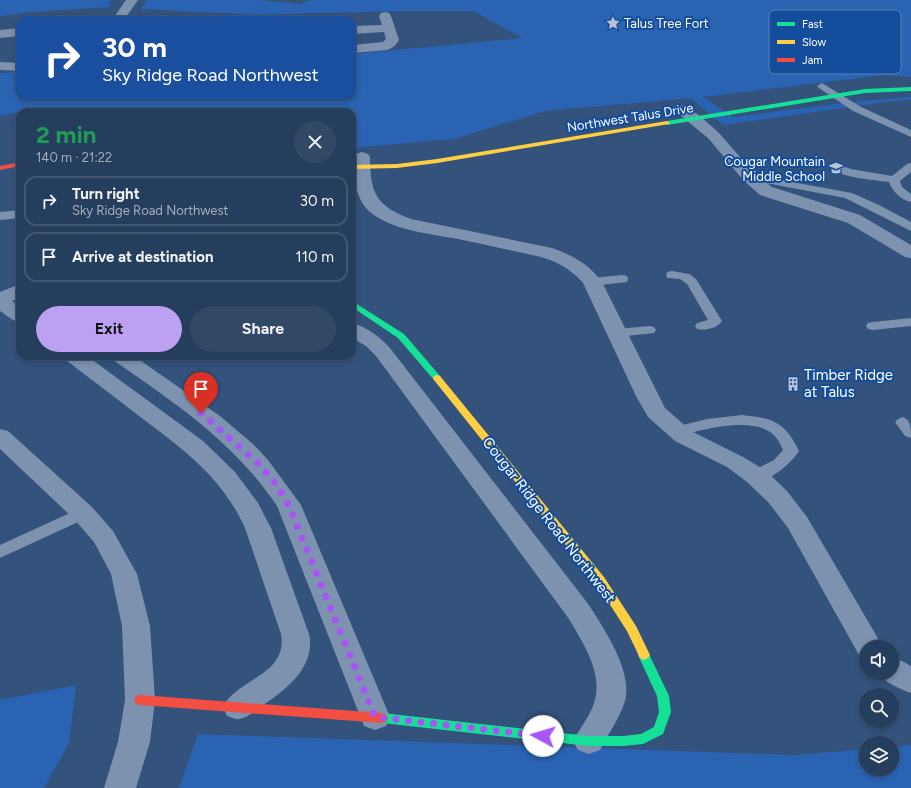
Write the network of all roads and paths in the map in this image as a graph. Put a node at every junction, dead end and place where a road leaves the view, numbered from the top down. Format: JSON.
{"nodes":[{"id":1,"x":132,"y":0,"type":"edge"},
{"id":2,"x":121,"y":16,"type":"edge"},
{"id":3,"x":356,"y":29,"type":"edge"},
{"id":4,"x":16,"y":32,"type":"edge"},
{"id":5,"x":0,"y":34,"type":"edge"},
{"id":6,"x":356,"y":49,"type":"edge"},
{"id":7,"x":0,"y":66,"type":"edge"},
{"id":8,"x":16,"y":67,"type":"edge"},
{"id":9,"x":878,"y":81,"type":"dead end"},
{"id":10,"x":911,"y":81,"type":"edge"},
{"id":11,"x":836,"y":84,"type":"dead end"},
{"id":12,"x":818,"y":87,"type":"joint"},
{"id":13,"x":911,"y":89,"type":"edge"},
{"id":14,"x":836,"y":95,"type":"junction"},
{"id":15,"x":686,"y":111,"type":"junction"},
{"id":16,"x":911,"y":134,"type":"edge"},
{"id":17,"x":360,"y":161,"type":"edge"},
{"id":18,"x":16,"y":165,"type":"edge"},
{"id":19,"x":911,"y":166,"type":"edge"},
{"id":20,"x":836,"y":167,"type":"dead end"},
{"id":21,"x":0,"y":168,"type":"edge"},
{"id":22,"x":749,"y":178,"type":"junction"},
{"id":23,"x":894,"y":180,"type":"junction"},
{"id":24,"x":911,"y":199,"type":"edge"},
{"id":25,"x":16,"y":214,"type":"edge"},
{"id":26,"x":0,"y":216,"type":"edge"},
{"id":27,"x":911,"y":227,"type":"edge"},
{"id":28,"x":911,"y":253,"type":"edge"},
{"id":29,"x":672,"y":275,"type":"dead end"},
{"id":30,"x":622,"y":279,"type":"dead end"},
{"id":31,"x":592,"y":282,"type":"junction"},
{"id":32,"x":16,"y":292,"type":"edge"},
{"id":33,"x":0,"y":301,"type":"edge"},
{"id":34,"x":356,"y":306,"type":"edge"},
{"id":35,"x":16,"y":313,"type":"edge"},
{"id":36,"x":911,"y":322,"type":"edge"},
{"id":37,"x":702,"y":326,"type":"dead end"},
{"id":38,"x":873,"y":326,"type":"dead end"},
{"id":39,"x":649,"y":330,"type":"dead end"},
{"id":40,"x":356,"y":331,"type":"edge"},
{"id":41,"x":617,"y":333,"type":"junction"},
{"id":42,"x":78,"y":360,"type":"edge"},
{"id":43,"x":126,"y":360,"type":"edge"},
{"id":44,"x":677,"y":431,"type":"junction"},
{"id":45,"x":0,"y":436,"type":"edge"},
{"id":46,"x":756,"y":476,"type":"junction"},
{"id":47,"x":83,"y":513,"type":"junction"},
{"id":48,"x":0,"y":552,"type":"edge"},
{"id":49,"x":864,"y":640,"type":"edge"},
{"id":50,"x":140,"y":700,"type":"junction"},
{"id":51,"x":238,"y":707,"type":"junction"},
{"id":52,"x":375,"y":717,"type":"junction"},
{"id":53,"x":589,"y":741,"type":"junction"},
{"id":54,"x":120,"y":788,"type":"edge"}],
"edges":[{"from":1,"to":2,"type":"street"},
{"from":3,"to":6,"type":"street"},
{"from":4,"to":5,"type":"street"},
{"from":7,"to":8,"type":"street"},
{"from":9,"to":10,"type":"street"},
{"from":11,"to":12,"type":"street"},
{"from":12,"to":14,"type":"lane"},
{"from":13,"to":14,"type":"street","name":"Northwest Talus Drive"},
{"from":14,"to":15,"type":"street","name":"Northwest Talus Drive"},
{"from":14,"to":16,"type":"lane"},
{"from":15,"to":17,"type":"street","name":"Northwest Talus Drive"},
{"from":15,"to":22,"type":"street"},
{"from":17,"to":31,"type":"street"},
{"from":18,"to":21,"type":"street"},
{"from":19,"to":23,"type":"lane"},
{"from":20,"to":23,"type":"lane"},
{"from":22,"to":27,"type":"lane"},
{"from":22,"to":28,"type":"street"},
{"from":23,"to":24,"type":"lane"},
{"from":25,"to":26,"type":"lane"},
{"from":29,"to":37,"type":"lane"},
{"from":30,"to":31,"type":"lane"},
{"from":31,"to":41,"type":"street"},
{"from":32,"to":33,"type":"street"},
{"from":33,"to":35,"type":"street"},
{"from":34,"to":53,"type":"street","name":"Cougar Ridge Road Northwest"},
{"from":36,"to":38,"type":"lane"},
{"from":39,"to":41,"type":"lane"},
{"from":40,"to":53,"type":"street","name":"Cougar Ridge Road Northwest"},
{"from":41,"to":44,"type":"street"},
{"from":42,"to":51,"type":"street"},
{"from":43,"to":52,"type":"street"},
{"from":44,"to":46,"type":"street"},
{"from":44,"to":46,"type":"lane"},
{"from":45,"to":47,"type":"street"},
{"from":46,"to":49,"type":"street"},
{"from":47,"to":48,"type":"lane"},
{"from":47,"to":50,"type":"street"},
{"from":50,"to":51,"type":"street","name":"Cougar Ridge Road Northwest"},
{"from":50,"to":54,"type":"street"},
{"from":51,"to":52,"type":"street","name":"Cougar Ridge Road Northwest"},
{"from":52,"to":53,"type":"street","name":"Cougar Ridge Road Northwest"}]}
